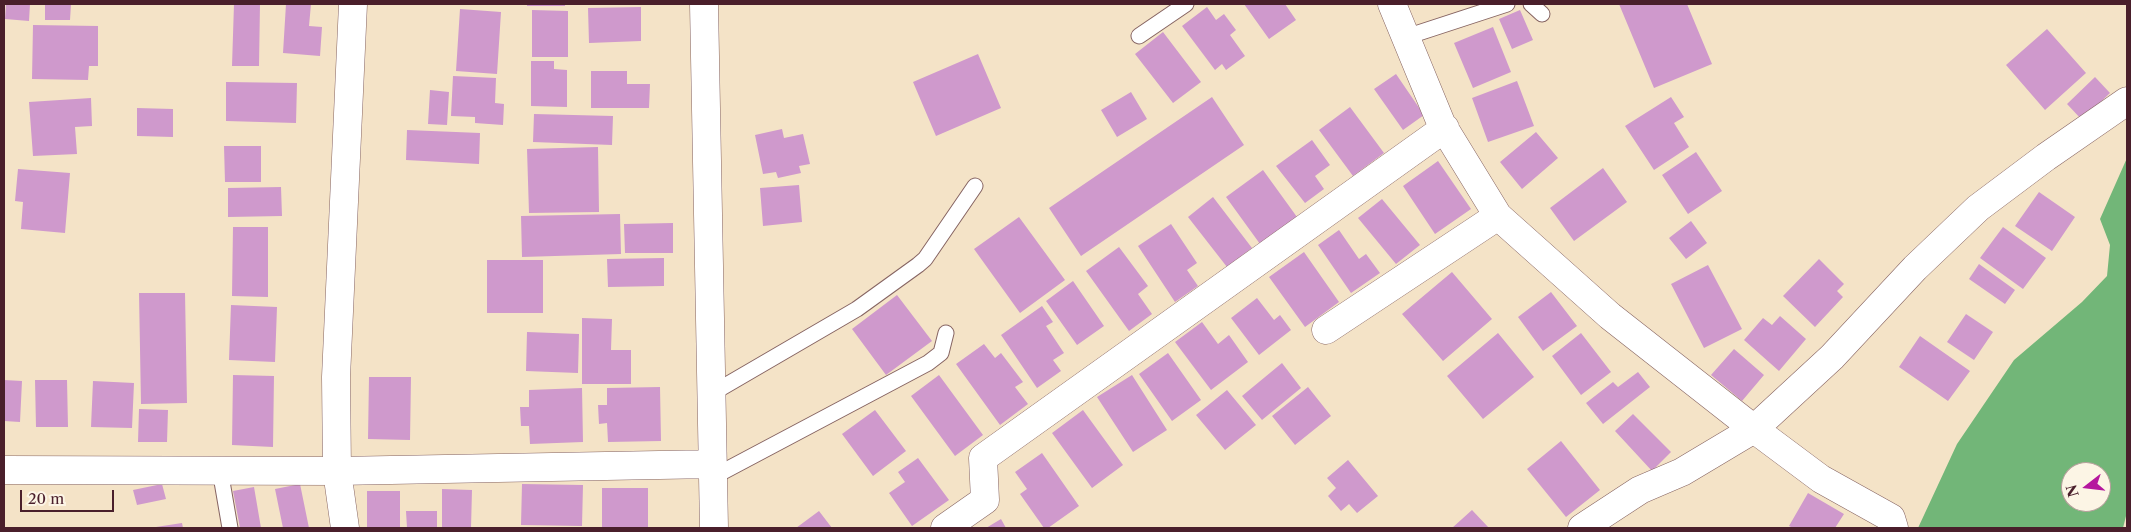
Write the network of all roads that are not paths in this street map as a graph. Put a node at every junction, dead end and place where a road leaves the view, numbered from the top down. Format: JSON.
{"nodes":[{"id":1,"x":353,"y":4,"type":"edge"},
{"id":2,"x":704,"y":4,"type":"edge"},
{"id":3,"x":1186,"y":4,"type":"edge"},
{"id":4,"x":1392,"y":4,"type":"edge"},
{"id":5,"x":1506,"y":4,"type":"edge"},
{"id":6,"x":1139,"y":36,"type":"dead end"},
{"id":7,"x":1406,"y":37,"type":"junction"},
{"id":8,"x":2127,"y":102,"type":"edge"},
{"id":9,"x":1445,"y":128,"type":"junction"},
{"id":10,"x":975,"y":186,"type":"dead end"},
{"id":11,"x":1498,"y":216,"type":"junction"},
{"id":12,"x":1326,"y":330,"type":"dead end"},
{"id":13,"x":946,"y":333,"type":"dead end"},
{"id":14,"x":711,"y":394,"type":"junction"},
{"id":15,"x":1754,"y":429,"type":"junction"},
{"id":16,"x":4,"y":470,"type":"edge"},
{"id":17,"x":220,"y":470,"type":"junction"},
{"id":18,"x":713,"y":470,"type":"junction"},
{"id":19,"x":337,"y":471,"type":"junction"},
{"id":20,"x":230,"y":528,"type":"edge"},
{"id":21,"x":345,"y":528,"type":"edge"},
{"id":22,"x":714,"y":528,"type":"edge"},
{"id":23,"x":945,"y":528,"type":"edge"},
{"id":24,"x":1582,"y":528,"type":"edge"},
{"id":25,"x":1894,"y":528,"type":"edge"}],
"edges":[{"from":1,"to":19,"type":"street"},
{"from":2,"to":14,"type":"street"},
{"from":3,"to":6,"type":"lane"},
{"from":4,"to":7,"type":"street"},
{"from":5,"to":7,"type":"lane"},
{"from":7,"to":9,"type":"street"},
{"from":8,"to":15,"type":"street"},
{"from":9,"to":11,"type":"street"},
{"from":9,"to":23,"type":"street"},
{"from":10,"to":14,"type":"lane"},
{"from":11,"to":12,"type":"street"},
{"from":11,"to":15,"type":"street"},
{"from":13,"to":18,"type":"lane"},
{"from":14,"to":18,"type":"street"},
{"from":15,"to":24,"type":"street"},
{"from":15,"to":25,"type":"street"},
{"from":16,"to":17,"type":"street"},
{"from":17,"to":19,"type":"street"},
{"from":17,"to":20,"type":"lane"},
{"from":18,"to":19,"type":"street"},
{"from":18,"to":22,"type":"street"},
{"from":19,"to":21,"type":"street"}]}
